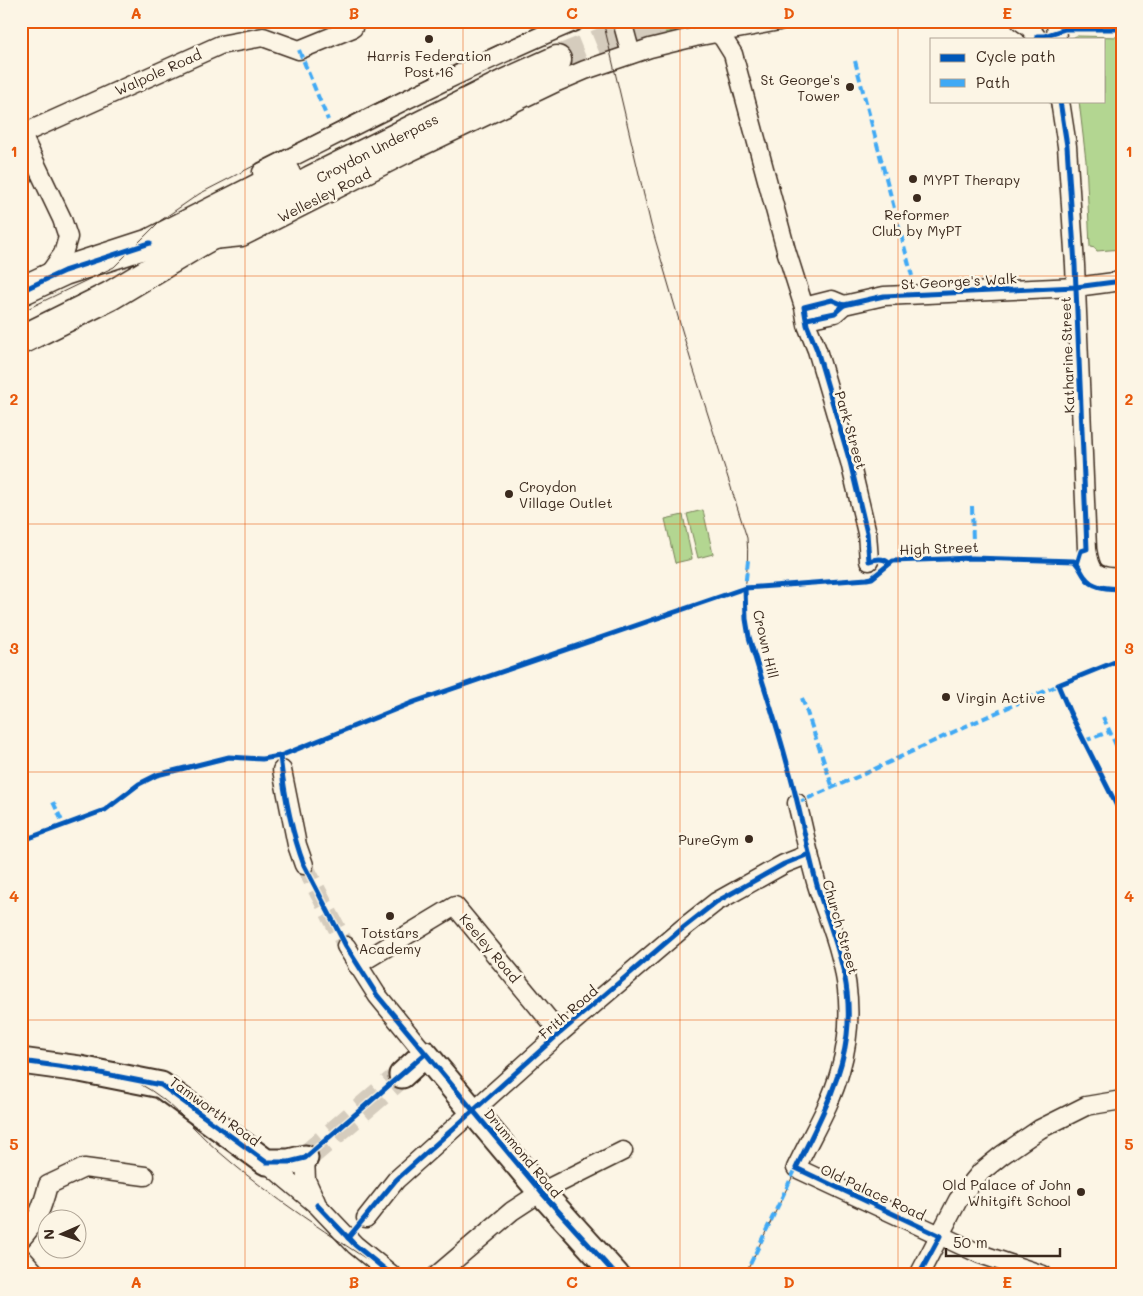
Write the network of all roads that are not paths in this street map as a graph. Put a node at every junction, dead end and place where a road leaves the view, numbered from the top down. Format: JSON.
{"nodes":[{"id":1,"x":576,"y":21,"type":"edge"},
{"id":2,"x":622,"y":21,"type":"edge"},
{"id":3,"x":779,"y":21,"type":"edge"},
{"id":4,"x":1020,"y":21,"type":"edge"},
{"id":5,"x":1056,"y":21,"type":"edge"},
{"id":6,"x":352,"y":24,"type":"edge"},
{"id":7,"x":710,"y":27,"type":"edge"},
{"id":8,"x":1037,"y":38,"type":"edge"},
{"id":9,"x":1057,"y":38,"type":"edge"},
{"id":10,"x":554,"y":53,"type":"tunnel mouth"},
{"id":11,"x":631,"y":54,"type":"junction"},
{"id":12,"x":1060,"y":102,"type":"edge"},
{"id":13,"x":22,"y":133,"type":"edge"},
{"id":14,"x":198,"y":231,"type":"junction"},
{"id":15,"x":1122,"y":281,"type":"edge"},
{"id":16,"x":33,"y":285,"type":"edge"},
{"id":17,"x":1076,"y":287,"type":"junction"},
{"id":18,"x":805,"y":313,"type":"junction"},
{"id":19,"x":21,"y":340,"type":"edge"},
{"id":20,"x":869,"y":561,"type":"dead end"},
{"id":21,"x":1122,"y":578,"type":"edge"},
{"id":22,"x":282,"y":770,"type":"dead end"},
{"id":23,"x":797,"y":803,"type":"dead end"},
{"id":24,"x":809,"y":854,"type":"junction"},
{"id":25,"x":304,"y":865,"type":"tunnel mouth"},
{"id":26,"x":346,"y":946,"type":"tunnel mouth"},
{"id":27,"x":357,"y":965,"type":"junction"},
{"id":28,"x":560,"y":1033,"type":"junction"},
{"id":29,"x":425,"y":1054,"type":"junction"},
{"id":30,"x":21,"y":1061,"type":"edge"},
{"id":31,"x":402,"y":1074,"type":"tunnel mouth"},
{"id":32,"x":1122,"y":1100,"type":"edge"},
{"id":33,"x":472,"y":1110,"type":"junction"},
{"id":34,"x":623,"y":1151,"type":"dead end"},
{"id":35,"x":305,"y":1158,"type":"joint"},
{"id":36,"x":266,"y":1162,"type":"junction"},
{"id":37,"x":796,"y":1168,"type":"joint"},
{"id":38,"x":145,"y":1176,"type":"dead end"},
{"id":39,"x":541,"y":1192,"type":"junction"},
{"id":40,"x":317,"y":1205,"type":"junction"},
{"id":41,"x":366,"y":1218,"type":"dead end"},
{"id":42,"x":940,"y":1236,"type":"junction"},
{"id":43,"x":21,"y":1239,"type":"edge"},
{"id":44,"x":21,"y":1257,"type":"edge"},
{"id":45,"x":443,"y":1270,"type":"edge"},
{"id":46,"x":37,"y":1275,"type":"edge"},
{"id":47,"x":392,"y":1275,"type":"edge"},
{"id":48,"x":616,"y":1275,"type":"edge"},
{"id":49,"x":919,"y":1275,"type":"edge"},
{"id":50,"x":1043,"y":1275,"type":"edge"}],
"edges":[{"from":1,"to":14,"type":"street","name":"Wellesley Road"},
{"from":2,"to":11,"type":"street"},
{"from":3,"to":7,"type":"street","name":"Wellesley Road"},
{"from":4,"to":8,"type":"street"},
{"from":5,"to":9,"type":"street"},
{"from":6,"to":13,"type":"street","name":"Walpole Road"},
{"from":7,"to":11,"type":"street","name":"Wellesley Road"},
{"from":7,"to":18,"type":"street","name":"Park Street"},
{"from":10,"to":14,"type":"main road","name":"Croydon Underpass"},
{"from":11,"to":14,"type":"street","name":"Wellesley Road"},
{"from":12,"to":17,"type":"street","name":"Katharine Street"},
{"from":13,"to":16,"type":"street"},
{"from":14,"to":16,"type":"main road","name":"Wellesley Road"},
{"from":14,"to":19,"type":"main road","name":"Wellesley Road"},
{"from":15,"to":17,"type":"street","name":"St George's Walk"},
{"from":17,"to":18,"type":"street","name":"St George's Walk"},
{"from":17,"to":21,"type":"street","name":"Katharine Street"},
{"from":18,"to":20,"type":"street","name":"Park Street"},
{"from":22,"to":25,"type":"street"},
{"from":23,"to":24,"type":"street","name":"Church Street"},
{"from":24,"to":28,"type":"street","name":"Frith Road"},
{"from":24,"to":37,"type":"street","name":"Church Street"},
{"from":26,"to":27,"type":"street","name":"Drummond Road"},
{"from":27,"to":28,"type":"street","name":"Keeley Road"},
{"from":27,"to":29,"type":"street","name":"Drummond Road"},
{"from":28,"to":33,"type":"street","name":"Frith Road"},
{"from":29,"to":31,"type":"street"},
{"from":29,"to":33,"type":"street","name":"Drummond Road"},
{"from":30,"to":36,"type":"street","name":"Tamworth Road"},
{"from":32,"to":42,"type":"street"},
{"from":33,"to":39,"type":"street","name":"Drummond Road"},
{"from":33,"to":41,"type":"street","name":"Frith Road"},
{"from":34,"to":39,"type":"street"},
{"from":35,"to":36,"type":"street","name":"Tamworth Road"},
{"from":35,"to":40,"type":"street","name":"Tamworth Road"},
{"from":36,"to":40,"type":"street","name":"Tamworth Road"},
{"from":37,"to":42,"type":"street","name":"Old Palace Road"},
{"from":38,"to":43,"type":"street"},
{"from":39,"to":45,"type":"street"},
{"from":39,"to":48,"type":"street","name":"Drummond Road"},
{"from":40,"to":47,"type":"street","name":"Tamworth Road"},
{"from":42,"to":49,"type":"street"},
{"from":42,"to":50,"type":"street","name":"Old Palace Road"},
{"from":44,"to":46,"type":"street"}]}
